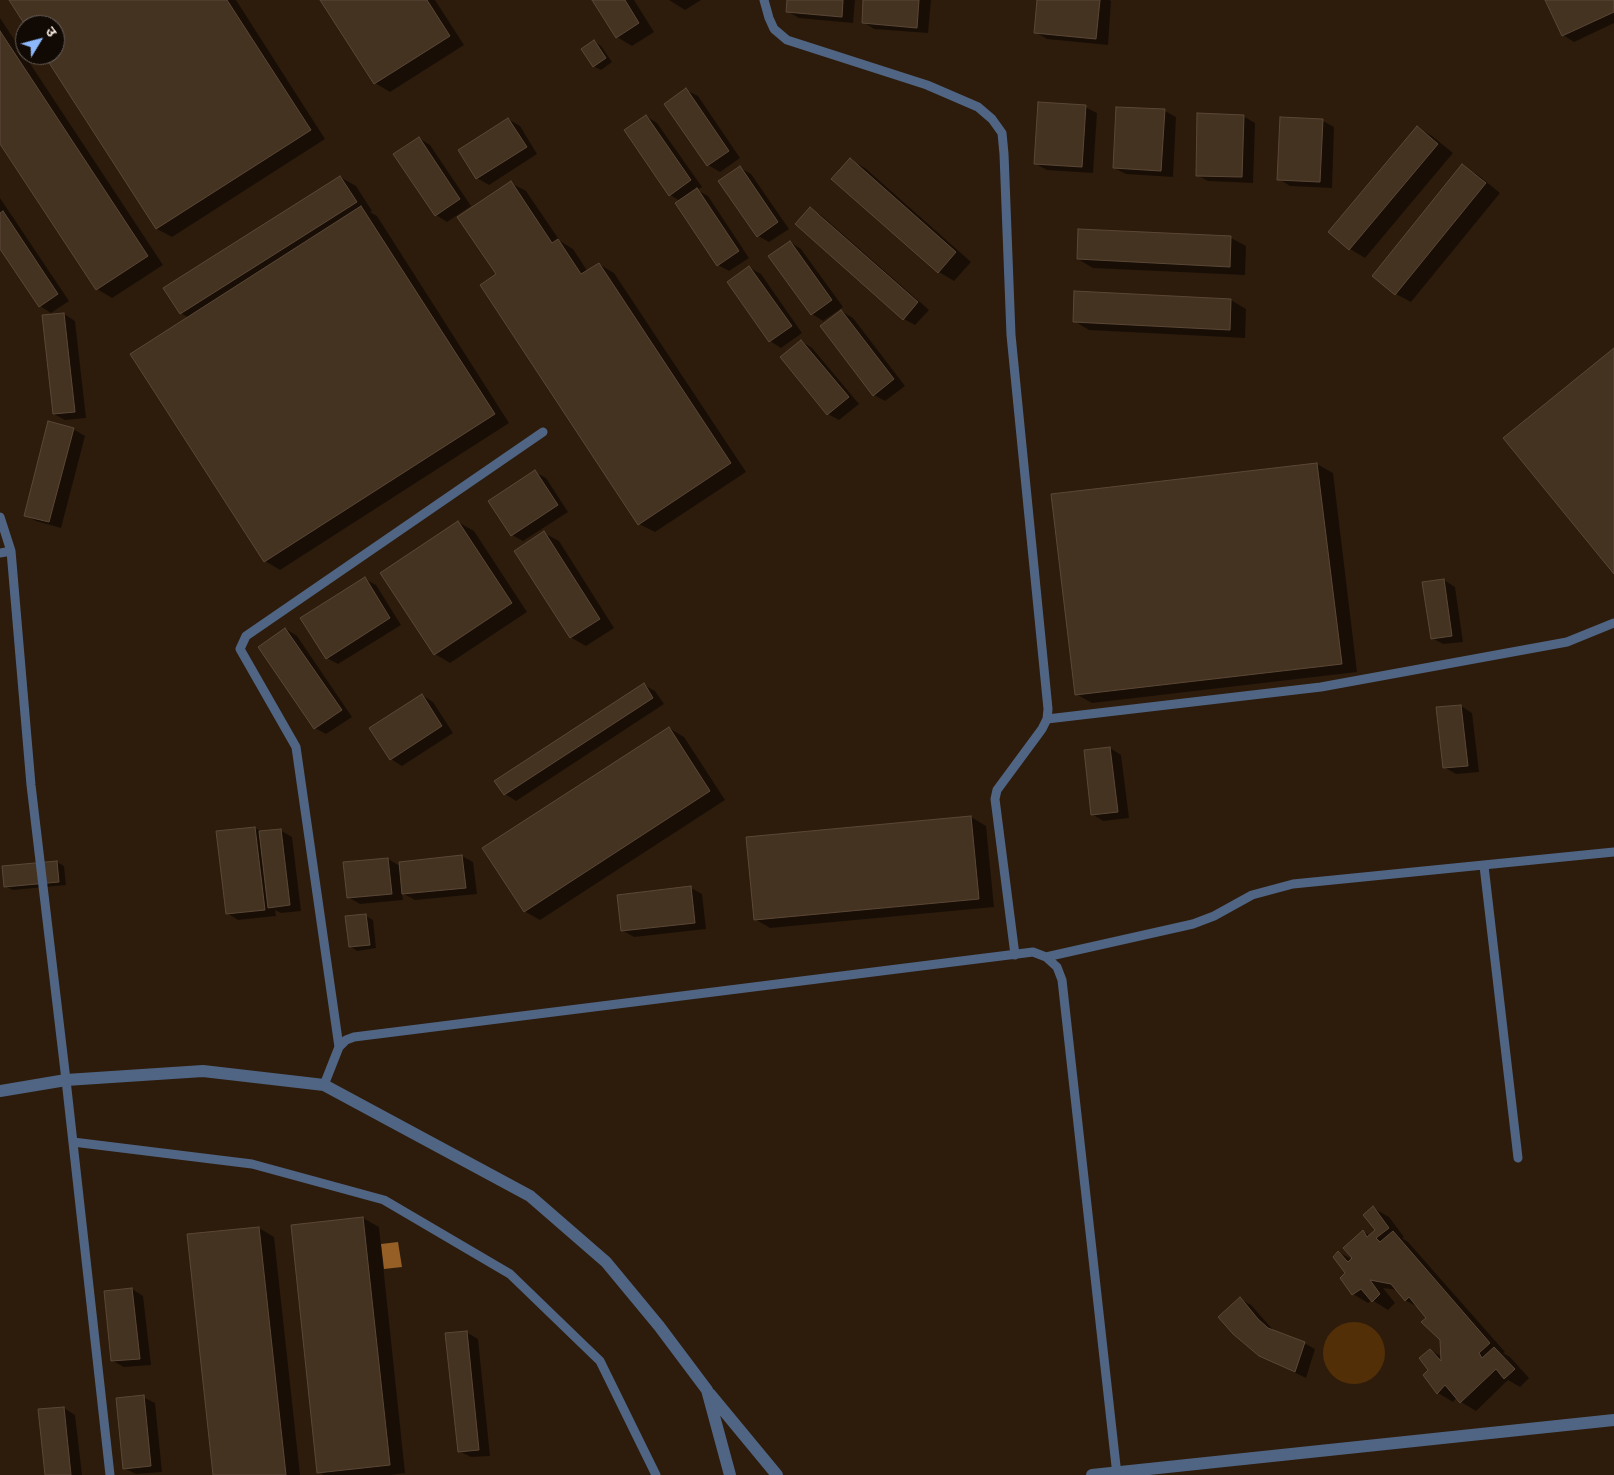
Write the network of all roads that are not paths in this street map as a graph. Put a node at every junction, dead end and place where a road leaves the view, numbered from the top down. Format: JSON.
{"nodes":[{"id":1,"x":764,"y":0,"type":"edge"},
{"id":2,"x":543,"y":432,"type":"dead end"},
{"id":3,"x":0,"y":517,"type":"edge"},
{"id":4,"x":11,"y":551,"type":"junction"},
{"id":5,"x":0,"y":553,"type":"edge"},
{"id":6,"x":1614,"y":624,"type":"edge"},
{"id":7,"x":1047,"y":720,"type":"junction"},
{"id":8,"x":1614,"y":852,"type":"edge"},
{"id":9,"x":1484,"y":866,"type":"junction"},
{"id":10,"x":1015,"y":955,"type":"junction"},
{"id":11,"x":1046,"y":957,"type":"junction"},
{"id":12,"x":339,"y":1047,"type":"junction"},
{"id":13,"x":66,"y":1080,"type":"junction"},
{"id":14,"x":324,"y":1085,"type":"junction"},
{"id":15,"x":0,"y":1091,"type":"edge"},
{"id":16,"x":73,"y":1142,"type":"junction"},
{"id":17,"x":1518,"y":1158,"type":"dead end"},
{"id":18,"x":707,"y":1390,"type":"junction"},
{"id":19,"x":1614,"y":1420,"type":"edge"},
{"id":20,"x":1117,"y":1474,"type":"edge"},
{"id":21,"x":110,"y":1475,"type":"edge"},
{"id":22,"x":656,"y":1475,"type":"edge"},
{"id":23,"x":730,"y":1475,"type":"edge"},
{"id":24,"x":777,"y":1475,"type":"edge"},
{"id":25,"x":1092,"y":1475,"type":"edge"}],
"edges":[{"from":1,"to":7,"type":"lane"},
{"from":2,"to":12,"type":"lane"},
{"from":3,"to":4,"type":"lane"},
{"from":4,"to":5,"type":"lane"},
{"from":4,"to":13,"type":"lane"},
{"from":6,"to":7,"type":"lane"},
{"from":7,"to":10,"type":"lane"},
{"from":8,"to":9,"type":"lane"},
{"from":9,"to":11,"type":"lane"},
{"from":9,"to":17,"type":"lane"},
{"from":10,"to":11,"type":"lane"},
{"from":10,"to":12,"type":"lane"},
{"from":11,"to":20,"type":"lane"},
{"from":12,"to":14,"type":"lane"},
{"from":13,"to":14,"type":"street"},
{"from":13,"to":15,"type":"street"},
{"from":13,"to":16,"type":"lane"},
{"from":14,"to":18,"type":"street"},
{"from":16,"to":21,"type":"lane"},
{"from":16,"to":22,"type":"lane"},
{"from":18,"to":23,"type":"street"},
{"from":18,"to":24,"type":"street"},
{"from":19,"to":20,"type":"street"},
{"from":20,"to":25,"type":"street"}]}
